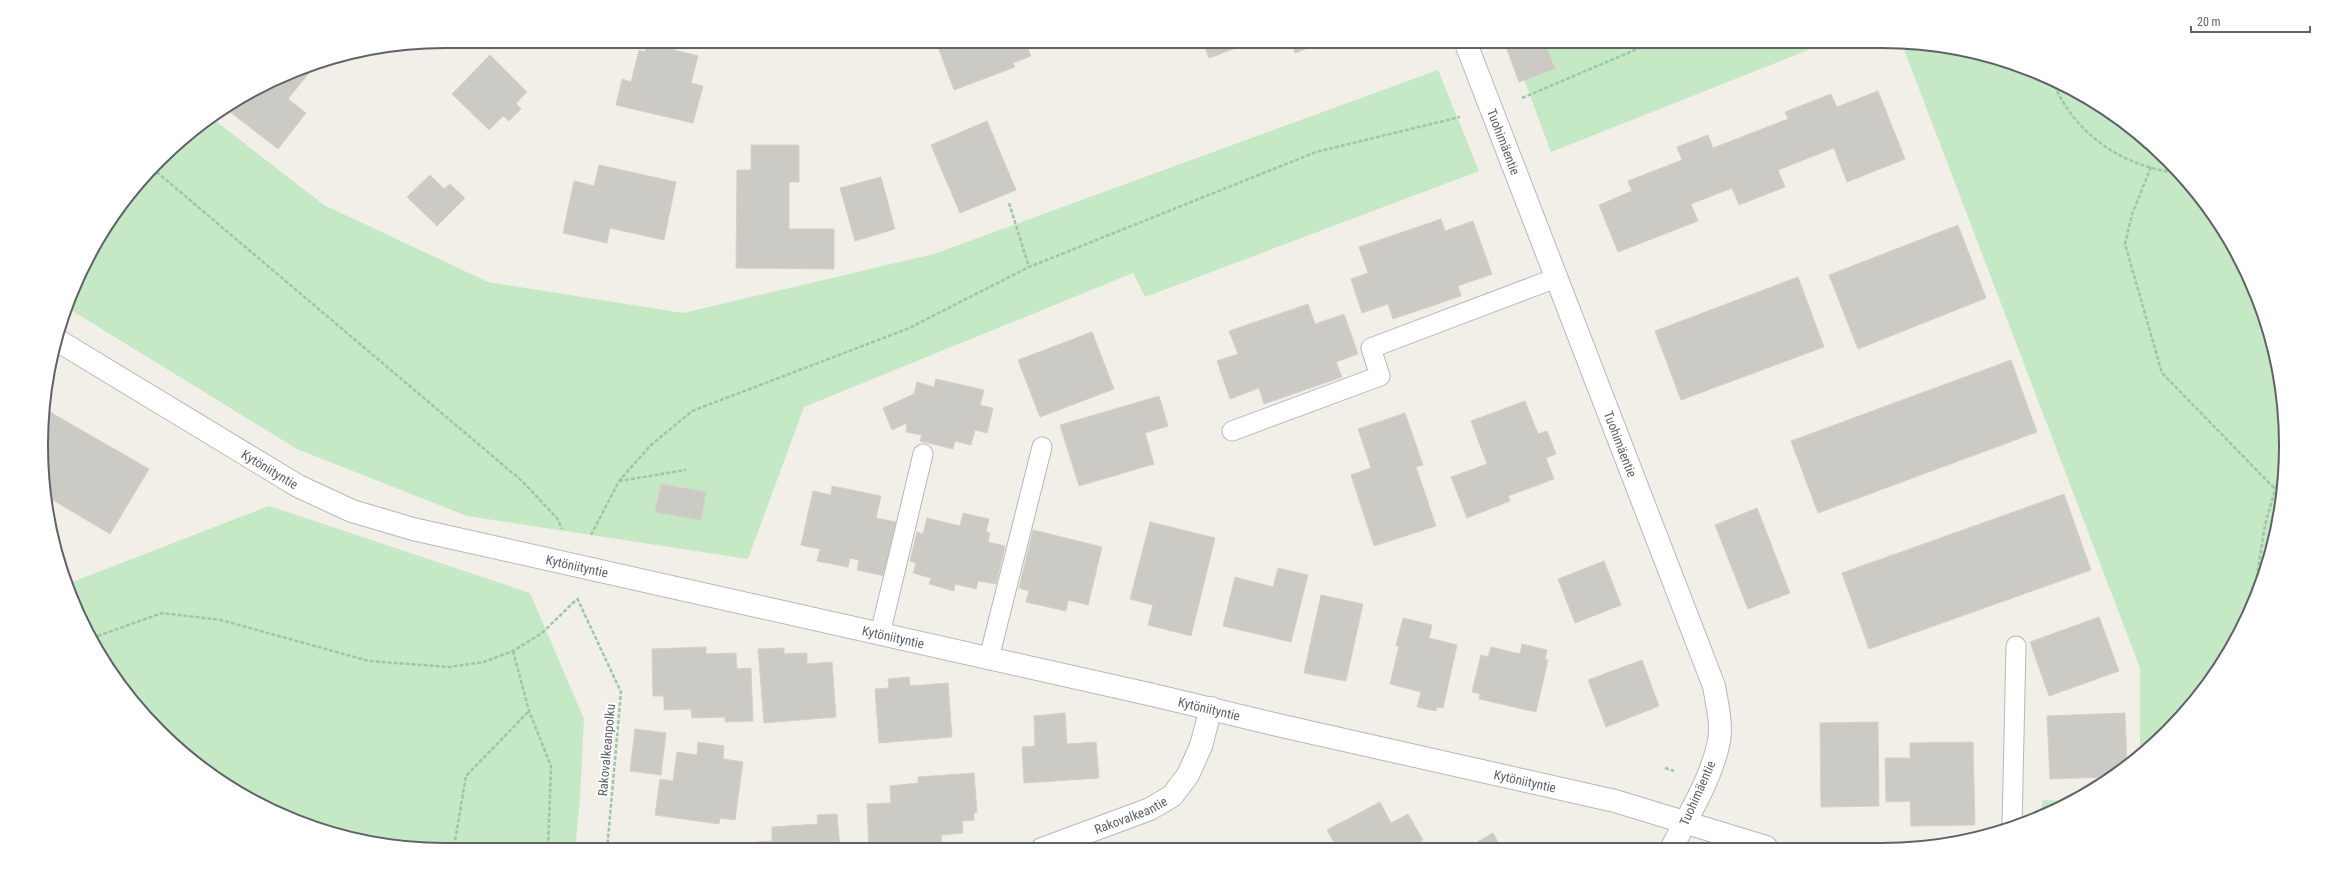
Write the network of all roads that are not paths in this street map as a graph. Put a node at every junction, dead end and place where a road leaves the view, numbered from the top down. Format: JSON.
{"nodes":[{"id":1,"x":1468,"y":48,"type":"edge"},
{"id":2,"x":1556,"y":278,"type":"junction"},
{"id":3,"x":62,"y":343,"type":"edge"},
{"id":4,"x":1232,"y":431,"type":"dead end"},
{"id":5,"x":1042,"y":447,"type":"dead end"},
{"id":6,"x":923,"y":454,"type":"dead end"},
{"id":7,"x":880,"y":634,"type":"junction"},
{"id":8,"x":2016,"y":646,"type":"dead end"},
{"id":9,"x":989,"y":658,"type":"junction"},
{"id":10,"x":1211,"y":708,"type":"junction"},
{"id":11,"x":2012,"y":821,"type":"edge"},
{"id":12,"x":1685,"y":822,"type":"junction"},
{"id":13,"x":1058,"y":843,"type":"edge"},
{"id":14,"x":1674,"y":843,"type":"edge"},
{"id":15,"x":1753,"y":843,"type":"edge"}],
"edges":[{"from":1,"to":2,"type":"street","name":"Tuohimäentie"},
{"from":2,"to":4,"type":"lane"},
{"from":2,"to":12,"type":"street","name":"Tuohimäentie"},
{"from":3,"to":7,"type":"street","name":"Kytöniityntie"},
{"from":5,"to":9,"type":"lane"},
{"from":6,"to":7,"type":"lane"},
{"from":7,"to":9,"type":"street","name":"Kytöniityntie"},
{"from":8,"to":11,"type":"lane"},
{"from":9,"to":10,"type":"street","name":"Kytöniityntie"},
{"from":10,"to":12,"type":"street","name":"Kytöniityntie"},
{"from":10,"to":13,"type":"street","name":"Rakovalkeantie"},
{"from":12,"to":14,"type":"street","name":"Tuohimäentie"},
{"from":12,"to":15,"type":"street","name":"Kytöniityntie"}]}
